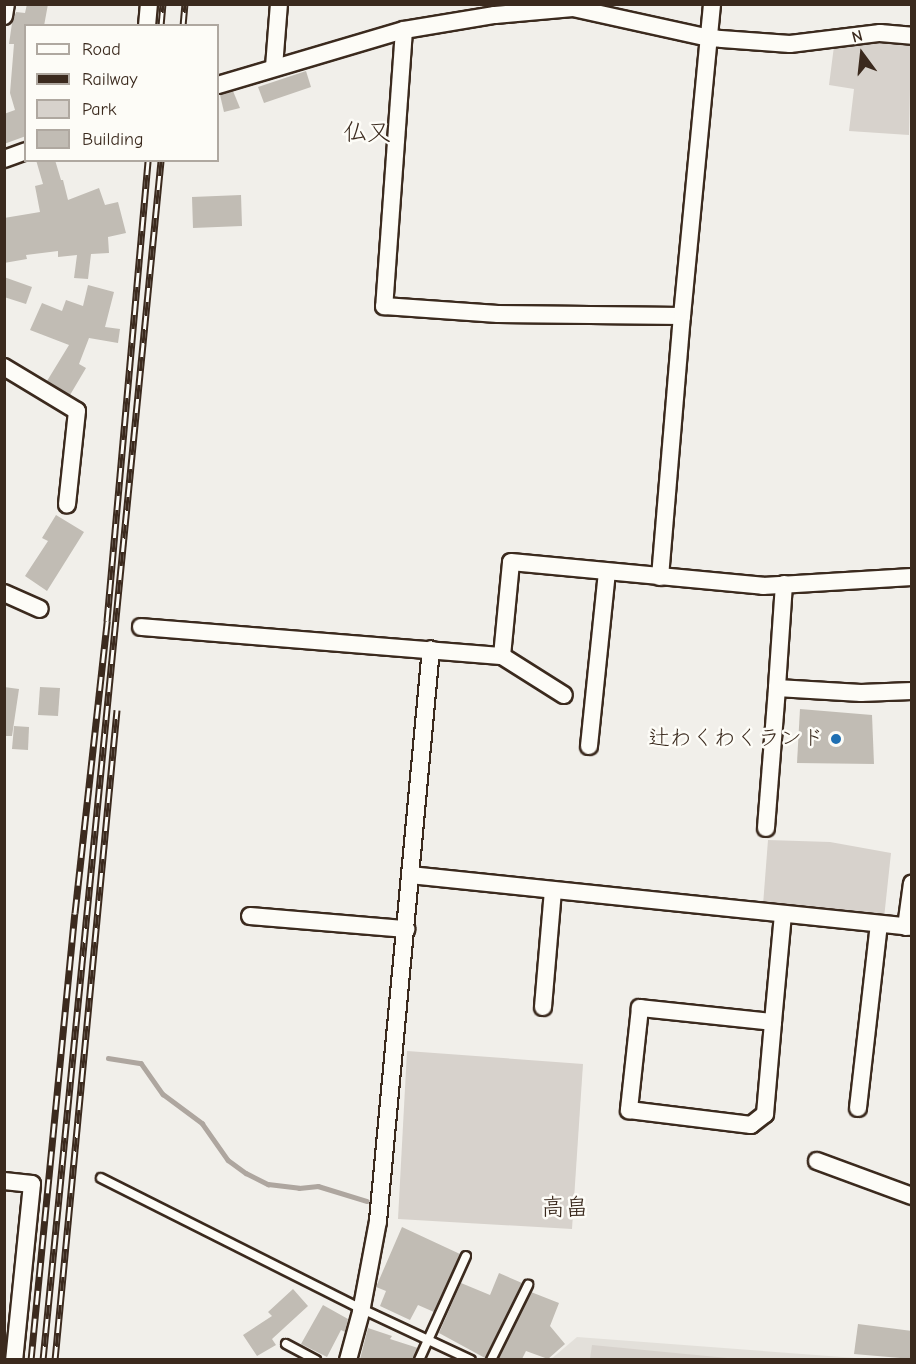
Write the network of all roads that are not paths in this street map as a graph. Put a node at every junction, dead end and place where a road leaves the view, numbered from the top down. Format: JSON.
{"nodes":[{"id":1,"x":6,"y":4,"type":"edge"},
{"id":2,"x":149,"y":4,"type":"edge"},
{"id":3,"x":279,"y":4,"type":"edge"},
{"id":4,"x":712,"y":4,"type":"edge"},
{"id":5,"x":4,"y":16,"type":"edge"},
{"id":6,"x":147,"y":24,"type":"edge"},
{"id":7,"x":404,"y":30,"type":"junction"},
{"id":8,"x":912,"y":36,"type":"edge"},
{"id":9,"x":709,"y":38,"type":"junction"},
{"id":10,"x":274,"y":67,"type":"junction"},
{"id":11,"x":219,"y":85,"type":"edge"},
{"id":12,"x":24,"y":151,"type":"edge"},
{"id":13,"x":4,"y":159,"type":"edge"},
{"id":14,"x":681,"y":316,"type":"junction"},
{"id":15,"x":4,"y":367,"type":"edge"},
{"id":16,"x":67,"y":504,"type":"dead end"},
{"id":17,"x":607,"y":572,"type":"junction"},
{"id":18,"x":912,"y":577,"type":"edge"},
{"id":19,"x":660,"y":578,"type":"junction"},
{"id":20,"x":784,"y":584,"type":"junction"},
{"id":21,"x":4,"y":593,"type":"edge"},
{"id":22,"x":40,"y":609,"type":"dead end"},
{"id":23,"x":141,"y":627,"type":"dead end"},
{"id":24,"x":431,"y":649,"type":"junction"},
{"id":25,"x":502,"y":656,"type":"junction"},
{"id":26,"x":777,"y":688,"type":"junction"},
{"id":27,"x":912,"y":691,"type":"edge"},
{"id":28,"x":564,"y":695,"type":"dead end"},
{"id":29,"x":589,"y":746,"type":"dead end"},
{"id":30,"x":766,"y":828,"type":"dead end"},
{"id":31,"x":410,"y":875,"type":"junction"},
{"id":32,"x":912,"y":882,"type":"edge"},
{"id":33,"x":553,"y":890,"type":"junction"},
{"id":34,"x":783,"y":915,"type":"junction"},
{"id":35,"x":250,"y":916,"type":"dead end"},
{"id":36,"x":879,"y":924,"type":"junction"},
{"id":37,"x":909,"y":927,"type":"edge"},
{"id":38,"x":406,"y":929,"type":"junction"},
{"id":39,"x":543,"y":1006,"type":"dead end"},
{"id":40,"x":773,"y":1022,"type":"junction"},
{"id":41,"x":858,"y":1108,"type":"dead end"},
{"id":42,"x":817,"y":1161,"type":"dead end"},
{"id":43,"x":101,"y":1178,"type":"dead end"},
{"id":44,"x":4,"y":1181,"type":"edge"},
{"id":45,"x":912,"y":1197,"type":"edge"},
{"id":46,"x":466,"y":1256,"type":"dead end"},
{"id":47,"x":528,"y":1285,"type":"dead end"},
{"id":48,"x":362,"y":1309,"type":"junction"},
{"id":49,"x":428,"y":1340,"type":"junction"},
{"id":50,"x":286,"y":1344,"type":"dead end"},
{"id":51,"x":14,"y":1359,"type":"edge"},
{"id":52,"x":316,"y":1359,"type":"edge"},
{"id":53,"x":348,"y":1359,"type":"edge"},
{"id":54,"x":419,"y":1359,"type":"edge"},
{"id":55,"x":471,"y":1359,"type":"edge"},
{"id":56,"x":491,"y":1359,"type":"edge"}],
"edges":[{"from":1,"to":5,"type":"street"},
{"from":2,"to":6,"type":"street"},
{"from":3,"to":10,"type":"street"},
{"from":4,"to":9,"type":"street"},
{"from":7,"to":9,"type":"street"},
{"from":7,"to":10,"type":"street"},
{"from":7,"to":14,"type":"street"},
{"from":8,"to":9,"type":"street"},
{"from":9,"to":14,"type":"street"},
{"from":10,"to":11,"type":"street"},
{"from":12,"to":13,"type":"street"},
{"from":14,"to":19,"type":"street"},
{"from":15,"to":16,"type":"street"},
{"from":17,"to":19,"type":"street"},
{"from":17,"to":25,"type":"street"},
{"from":17,"to":29,"type":"street"},
{"from":18,"to":20,"type":"street"},
{"from":19,"to":20,"type":"street"},
{"from":20,"to":26,"type":"street"},
{"from":21,"to":22,"type":"street"},
{"from":23,"to":24,"type":"street"},
{"from":24,"to":25,"type":"street"},
{"from":24,"to":31,"type":"street"},
{"from":25,"to":28,"type":"street"},
{"from":26,"to":27,"type":"street"},
{"from":26,"to":30,"type":"street"},
{"from":31,"to":33,"type":"street"},
{"from":31,"to":38,"type":"street"},
{"from":32,"to":37,"type":"street"},
{"from":33,"to":34,"type":"street"},
{"from":33,"to":39,"type":"street"},
{"from":34,"to":36,"type":"street"},
{"from":34,"to":40,"type":"street"},
{"from":35,"to":38,"type":"street"},
{"from":36,"to":37,"type":"street"},
{"from":36,"to":41,"type":"street"},
{"from":38,"to":48,"type":"street"},
{"from":40,"to":40,"type":"street"},
{"from":42,"to":45,"type":"street"},
{"from":43,"to":48,"type":"lane"},
{"from":44,"to":51,"type":"street"},
{"from":46,"to":49,"type":"lane"},
{"from":47,"to":56,"type":"lane"},
{"from":48,"to":49,"type":"lane"},
{"from":48,"to":53,"type":"street"},
{"from":49,"to":54,"type":"lane"},
{"from":49,"to":55,"type":"lane"},
{"from":50,"to":52,"type":"lane"}]}
